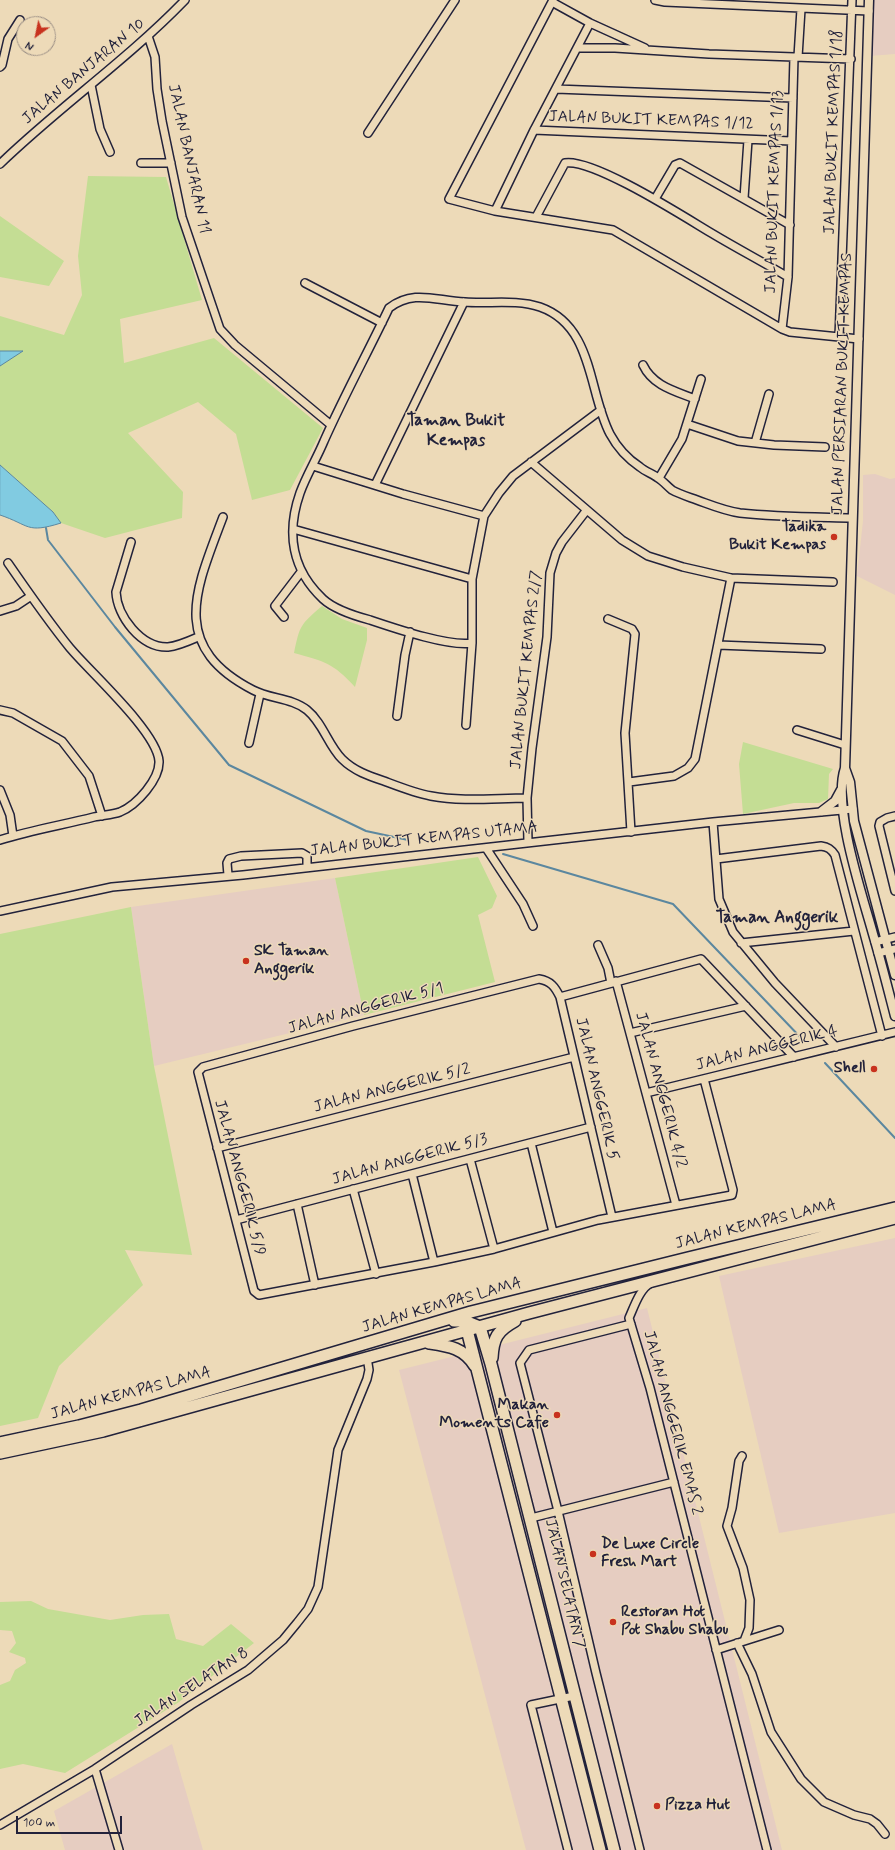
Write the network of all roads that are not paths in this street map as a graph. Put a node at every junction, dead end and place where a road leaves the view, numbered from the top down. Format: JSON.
{"nodes":[{"id":1,"x":184,"y":0,"type":"edge"},
{"id":2,"x":455,"y":0,"type":"edge"},
{"id":3,"x":655,"y":0,"type":"edge"},
{"id":4,"x":782,"y":0,"type":"edge"},
{"id":5,"x":852,"y":0,"type":"edge"},
{"id":6,"x":869,"y":0,"type":"edge"},
{"id":7,"x":552,"y":1,"type":"edge"},
{"id":8,"x":782,"y":8,"type":"junction"},
{"id":9,"x":801,"y":9,"type":"junction"},
{"id":10,"x":852,"y":11,"type":"junction"},
{"id":11,"x":869,"y":12,"type":"junction"},
{"id":12,"x":590,"y":23,"type":"junction"},
{"id":13,"x":16,"y":26,"type":"edge"},
{"id":14,"x":148,"y":36,"type":"junction"},
{"id":15,"x":577,"y":48,"type":"junction"},
{"id":16,"x":652,"y":51,"type":"junction"},
{"id":17,"x":796,"y":57,"type":"junction"},
{"id":18,"x":851,"y":59,"type":"junction"},
{"id":19,"x":0,"y":67,"type":"edge"},
{"id":20,"x":92,"y":85,"type":"junction"},
{"id":21,"x":556,"y":89,"type":"junction"},
{"id":22,"x":794,"y":98,"type":"junction"},
{"id":23,"x":534,"y":130,"type":"junction"},
{"id":24,"x":368,"y":133,"type":"dead end"},
{"id":25,"x":748,"y":140,"type":"junction"},
{"id":26,"x":791,"y":141,"type":"junction"},
{"id":27,"x":110,"y":152,"type":"dead end"},
{"id":28,"x":141,"y":163,"type":"dead end"},
{"id":29,"x":171,"y":163,"type":"junction"},
{"id":30,"x":0,"y":164,"type":"edge"},
{"id":31,"x":744,"y":198,"type":"junction"},
{"id":32,"x":655,"y":199,"type":"junction"},
{"id":33,"x":494,"y":211,"type":"junction"},
{"id":34,"x":536,"y":216,"type":"junction"},
{"id":35,"x":790,"y":225,"type":"junction"},
{"id":36,"x":788,"y":277,"type":"junction"},
{"id":37,"x":305,"y":283,"type":"dead end"},
{"id":38,"x":464,"y":302,"type":"junction"},
{"id":39,"x":382,"y":324,"type":"junction"},
{"id":40,"x":782,"y":329,"type":"junction"},
{"id":41,"x":840,"y":337,"type":"junction"},
{"id":42,"x":859,"y":339,"type":"junction"},
{"id":43,"x":643,"y":365,"type":"dead end"},
{"id":44,"x":701,"y":379,"type":"dead end"},
{"id":45,"x":768,"y":394,"type":"dead end"},
{"id":46,"x":695,"y":399,"type":"junction"},
{"id":47,"x":601,"y":410,"type":"junction"},
{"id":48,"x":687,"y":424,"type":"junction"},
{"id":49,"x":332,"y":425,"type":"junction"},
{"id":50,"x":755,"y":443,"type":"junction"},
{"id":51,"x":825,"y":447,"type":"dead end"},
{"id":52,"x":531,"y":462,"type":"junction"},
{"id":53,"x":313,"y":466,"type":"junction"},
{"id":54,"x":659,"y":478,"type":"junction"},
{"id":55,"x":375,"y":486,"type":"junction"},
{"id":56,"x":586,"y":511,"type":"junction"},
{"id":57,"x":484,"y":516,"type":"junction"},
{"id":58,"x":223,"y":517,"type":"dead end"},
{"id":59,"x":852,"y":518,"type":"junction"},
{"id":60,"x":293,"y":529,"type":"junction"},
{"id":61,"x":131,"y":542,"type":"dead end"},
{"id":62,"x":8,"y":562,"type":"dead end"},
{"id":63,"x":302,"y":572,"type":"junction"},
{"id":64,"x":731,"y":578,"type":"junction"},
{"id":65,"x":472,"y":579,"type":"junction"},
{"id":66,"x":833,"y":582,"type":"dead end"},
{"id":67,"x":32,"y":596,"type":"junction"},
{"id":68,"x":0,"y":611,"type":"edge"},
{"id":69,"x":284,"y":616,"type":"dead end"},
{"id":70,"x":608,"y":619,"type":"dead end"},
{"id":71,"x":410,"y":632,"type":"junction"},
{"id":72,"x":198,"y":637,"type":"junction"},
{"id":73,"x":472,"y":643,"type":"junction"},
{"id":74,"x":718,"y":646,"type":"junction"},
{"id":75,"x":821,"y":649,"type":"dead end"},
{"id":76,"x":260,"y":694,"type":"junction"},
{"id":77,"x":0,"y":710,"type":"edge"},
{"id":78,"x":397,"y":716,"type":"dead end"},
{"id":79,"x":466,"y":725,"type":"dead end"},
{"id":80,"x":797,"y":730,"type":"dead end"},
{"id":81,"x":249,"y":743,"type":"dead end"},
{"id":82,"x":845,"y":745,"type":"junction"},
{"id":83,"x":845,"y":768,"type":"junction"},
{"id":84,"x":629,"y":782,"type":"junction"},
{"id":85,"x":842,"y":789,"type":"junction"},
{"id":86,"x":0,"y":790,"type":"edge"},
{"id":87,"x":527,"y":798,"type":"junction"},
{"id":88,"x":853,"y":809,"type":"junction"},
{"id":89,"x":842,"y":810,"type":"junction"},
{"id":90,"x":822,"y":811,"type":"junction"},
{"id":91,"x":102,"y":816,"type":"junction"},
{"id":92,"x":895,"y":816,"type":"edge"},
{"id":93,"x":712,"y":822,"type":"junction"},
{"id":94,"x":631,"y":832,"type":"junction"},
{"id":95,"x":13,"y":836,"type":"junction"},
{"id":96,"x":0,"y":840,"type":"edge"},
{"id":97,"x":528,"y":842,"type":"junction"},
{"id":98,"x":486,"y":848,"type":"junction"},
{"id":99,"x":895,"y":853,"type":"edge"},
{"id":100,"x":886,"y":854,"type":"junction"},
{"id":101,"x":716,"y":859,"type":"junction"},
{"id":102,"x":307,"y":867,"type":"junction"},
{"id":103,"x":228,"y":875,"type":"junction"},
{"id":104,"x":895,"y":891,"type":"edge"},
{"id":105,"x":0,"y":911,"type":"edge"},
{"id":106,"x":533,"y":926,"type":"dead end"},
{"id":107,"x":854,"y":931,"type":"junction"},
{"id":108,"x":895,"y":937,"type":"edge"},
{"id":109,"x":886,"y":940,"type":"junction"},
{"id":110,"x":875,"y":942,"type":"junction"},
{"id":111,"x":741,"y":943,"type":"junction"},
{"id":112,"x":598,"y":945,"type":"dead end"},
{"id":113,"x":892,"y":950,"type":"edge"},
{"id":114,"x":878,"y":953,"type":"junction"},
{"id":115,"x":895,"y":975,"type":"edge"},
{"id":116,"x":539,"y":979,"type":"joint"},
{"id":117,"x":614,"y":982,"type":"junction"},
{"id":118,"x":560,"y":997,"type":"junction"},
{"id":119,"x":746,"y":1006,"type":"junction"},
{"id":120,"x":895,"y":1016,"type":"edge"},
{"id":121,"x":895,"y":1032,"type":"edge"},
{"id":122,"x":630,"y":1033,"type":"junction"},
{"id":123,"x":882,"y":1036,"type":"junction"},
{"id":124,"x":836,"y":1047,"type":"junction"},
{"id":125,"x":574,"y":1057,"type":"junction"},
{"id":126,"x":794,"y":1057,"type":"junction"},
{"id":127,"x":200,"y":1069,"type":"joint"},
{"id":128,"x":704,"y":1079,"type":"junction"},
{"id":129,"x":646,"y":1093,"type":"junction"},
{"id":130,"x":591,"y":1127,"type":"junction"},
{"id":131,"x":530,"y":1143,"type":"junction"},
{"id":132,"x":217,"y":1148,"type":"junction"},
{"id":133,"x":470,"y":1159,"type":"junction"},
{"id":134,"x":412,"y":1174,"type":"junction"},
{"id":135,"x":353,"y":1189,"type":"junction"},
{"id":136,"x":297,"y":1204,"type":"junction"},
{"id":137,"x":676,"y":1205,"type":"junction"},
{"id":138,"x":895,"y":1208,"type":"edge"},
{"id":139,"x":612,"y":1216,"type":"junction"},
{"id":140,"x":895,"y":1218,"type":"edge"},
{"id":141,"x":236,"y":1220,"type":"junction"},
{"id":142,"x":553,"y":1232,"type":"junction"},
{"id":143,"x":494,"y":1249,"type":"junction"},
{"id":144,"x":434,"y":1262,"type":"junction"},
{"id":145,"x":376,"y":1274,"type":"junction"},
{"id":146,"x":668,"y":1276,"type":"junction"},
{"id":147,"x":315,"y":1285,"type":"junction"},
{"id":148,"x":517,"y":1301,"type":"junction"},
{"id":149,"x":529,"y":1313,"type":"junction"},
{"id":150,"x":631,"y":1324,"type":"junction"},
{"id":151,"x":420,"y":1327,"type":"junction"},
{"id":152,"x":473,"y":1327,"type":"junction"},
{"id":153,"x":423,"y":1343,"type":"junction"},
{"id":154,"x":367,"y":1357,"type":"junction"},
{"id":155,"x":491,"y":1364,"type":"junction"},
{"id":156,"x":478,"y":1372,"type":"junction"},
{"id":157,"x":0,"y":1443,"type":"edge"},
{"id":158,"x":0,"y":1453,"type":"edge"},
{"id":159,"x":742,"y":1456,"type":"dead end"},
{"id":160,"x":674,"y":1482,"type":"junction"},
{"id":161,"x":558,"y":1511,"type":"junction"},
{"id":162,"x":531,"y":1518,"type":"junction"},
{"id":163,"x":779,"y":1630,"type":"dead end"},
{"id":164,"x":741,"y":1642,"type":"junction"},
{"id":165,"x":716,"y":1650,"type":"junction"},
{"id":166,"x":574,"y":1696,"type":"junction"},
{"id":167,"x":560,"y":1699,"type":"junction"},
{"id":168,"x":95,"y":1769,"type":"junction"},
{"id":169,"x":0,"y":1826,"type":"edge"},
{"id":170,"x":885,"y":1834,"type":"dead end"},
{"id":171,"x":119,"y":1850,"type":"edge"},
{"id":172,"x":568,"y":1850,"type":"edge"},
{"id":173,"x":600,"y":1850,"type":"edge"},
{"id":174,"x":614,"y":1850,"type":"edge"},
{"id":175,"x":640,"y":1850,"type":"edge"},
{"id":176,"x":767,"y":1850,"type":"edge"}],
"edges":[{"from":1,"to":14,"type":"street","name":"JALAN BANJARAN 10"},
{"from":2,"to":24,"type":"street"},
{"from":3,"to":8,"type":"street"},
{"from":4,"to":8,"type":"street"},
{"from":5,"to":10,"type":"street","name":"JALAN BUKIT KEMPAS 1/18"},
{"from":6,"to":11,"type":"street","name":"JALAN PERSIARAN BUKIT KEMPAS"},
{"from":7,"to":12,"type":"street"},
{"from":7,"to":33,"type":"street"},
{"from":8,"to":9,"type":"street"},
{"from":9,"to":10,"type":"street"},
{"from":9,"to":17,"type":"street","name":"JALAN BUKIT KEMPAS 1/13"},
{"from":10,"to":11,"type":"street"},
{"from":10,"to":18,"type":"street","name":"JALAN BUKIT KEMPAS 1/18"},
{"from":11,"to":42,"type":"street","name":"JALAN PERSIARAN BUKIT KEMPAS"},
{"from":12,"to":15,"type":"street"},
{"from":12,"to":16,"type":"street"},
{"from":13,"to":19,"type":"street"},
{"from":14,"to":20,"type":"street","name":"JALAN BANJARAN 10"},
{"from":14,"to":29,"type":"street","name":"JALAN BANJARAN 11"},
{"from":15,"to":16,"type":"street"},
{"from":15,"to":21,"type":"street"},
{"from":16,"to":17,"type":"street"},
{"from":17,"to":18,"type":"street"},
{"from":17,"to":22,"type":"street","name":"JALAN BUKIT KEMPAS 1/13"},
{"from":18,"to":41,"type":"street","name":"JALAN BUKIT KEMPAS 1/18"},
{"from":20,"to":27,"type":"street"},
{"from":20,"to":30,"type":"street","name":"JALAN BANJARAN 10"},
{"from":21,"to":22,"type":"street"},
{"from":21,"to":23,"type":"street"},
{"from":22,"to":26,"type":"street","name":"JALAN BUKIT KEMPAS 1/13"},
{"from":23,"to":25,"type":"street","name":"JALAN BUKIT KEMPAS 1/12"},
{"from":23,"to":33,"type":"street"},
{"from":25,"to":26,"type":"street","name":"JALAN BUKIT KEMPAS 1/12"},
{"from":25,"to":31,"type":"street"},
{"from":26,"to":35,"type":"street","name":"JALAN BUKIT KEMPAS 1/13"},
{"from":28,"to":29,"type":"street"},
{"from":29,"to":49,"type":"street","name":"JALAN BANJARAN 11"},
{"from":31,"to":32,"type":"street"},
{"from":31,"to":35,"type":"street"},
{"from":32,"to":34,"type":"street"},
{"from":32,"to":36,"type":"street"},
{"from":33,"to":34,"type":"street"},
{"from":34,"to":40,"type":"street"},
{"from":35,"to":36,"type":"street","name":"JALAN BUKIT KEMPAS 1/13"},
{"from":36,"to":40,"type":"street","name":"JALAN BUKIT KEMPAS 1/13"},
{"from":37,"to":39,"type":"street"},
{"from":38,"to":39,"type":"street"},
{"from":38,"to":47,"type":"street"},
{"from":38,"to":55,"type":"street"},
{"from":39,"to":49,"type":"street"},
{"from":40,"to":41,"type":"street"},
{"from":41,"to":42,"type":"street"},
{"from":42,"to":59,"type":"street","name":"JALAN PERSIARAN BUKIT KEMPAS"},
{"from":43,"to":46,"type":"street"},
{"from":44,"to":46,"type":"street"},
{"from":45,"to":50,"type":"street"},
{"from":46,"to":48,"type":"street"},
{"from":47,"to":52,"type":"street"},
{"from":47,"to":54,"type":"street"},
{"from":48,"to":50,"type":"street"},
{"from":48,"to":54,"type":"street"},
{"from":49,"to":53,"type":"street"},
{"from":50,"to":51,"type":"street"},
{"from":52,"to":56,"type":"street"},
{"from":52,"to":57,"type":"street"},
{"from":53,"to":55,"type":"street"},
{"from":53,"to":60,"type":"street"},
{"from":54,"to":59,"type":"street"},
{"from":55,"to":57,"type":"street"},
{"from":56,"to":64,"type":"street"},
{"from":56,"to":87,"type":"street","name":"JALAN BUKIT KEMPAS 2/7"},
{"from":57,"to":65,"type":"street"},
{"from":58,"to":72,"type":"street"},
{"from":59,"to":82,"type":"street","name":"JALAN PERSIARAN BUKIT KEMPAS"},
{"from":60,"to":63,"type":"street"},
{"from":60,"to":65,"type":"street"},
{"from":61,"to":72,"type":"street"},
{"from":62,"to":67,"type":"street"},
{"from":63,"to":69,"type":"street"},
{"from":63,"to":71,"type":"street"},
{"from":64,"to":66,"type":"street"},
{"from":64,"to":74,"type":"street"},
{"from":65,"to":73,"type":"street"},
{"from":67,"to":68,"type":"street"},
{"from":67,"to":91,"type":"street"},
{"from":70,"to":84,"type":"street"},
{"from":71,"to":73,"type":"street"},
{"from":71,"to":78,"type":"street"},
{"from":72,"to":76,"type":"street"},
{"from":73,"to":79,"type":"street"},
{"from":74,"to":75,"type":"street"},
{"from":74,"to":84,"type":"street"},
{"from":76,"to":81,"type":"street"},
{"from":76,"to":87,"type":"street"},
{"from":77,"to":91,"type":"street"},
{"from":80,"to":82,"type":"street"},
{"from":82,"to":83,"type":"street","name":"JALAN PERSIARAN BUKIT KEMPAS"},
{"from":83,"to":85,"type":"street","name":"JALAN PERSIARAN BUKIT KEMPAS"},
{"from":83,"to":88,"type":"street","name":"JALAN PERSIARAN BUKIT KEMPAS"},
{"from":84,"to":94,"type":"street"},
{"from":85,"to":89,"type":"street","name":"JALAN PERSIARAN BUKIT KEMPAS"},
{"from":85,"to":90,"type":"street"},
{"from":86,"to":95,"type":"street"},
{"from":87,"to":97,"type":"street","name":"JALAN BUKIT KEMPAS 2/7"},
{"from":88,"to":89,"type":"street","name":"JALAN BUKIT KEMPAS UTAMA"},
{"from":88,"to":109,"type":"street","name":"JALAN PERSIARAN BUKIT KEMPAS"},
{"from":89,"to":90,"type":"street","name":"JALAN BUKIT KEMPAS UTAMA"},
{"from":89,"to":110,"type":"street","name":"JALAN PERSIARAN BUKIT KEMPAS"},
{"from":90,"to":93,"type":"street","name":"JALAN BUKIT KEMPAS UTAMA"},
{"from":91,"to":95,"type":"street"},
{"from":92,"to":100,"type":"street"},
{"from":93,"to":94,"type":"street","name":"JALAN BUKIT KEMPAS UTAMA"},
{"from":93,"to":101,"type":"street"},
{"from":94,"to":97,"type":"street","name":"JALAN BUKIT KEMPAS UTAMA"},
{"from":95,"to":96,"type":"street"},
{"from":97,"to":98,"type":"street","name":"JALAN BUKIT KEMPAS UTAMA"},
{"from":98,"to":102,"type":"street","name":"JALAN BUKIT KEMPAS UTAMA"},
{"from":98,"to":106,"type":"street"},
{"from":99,"to":100,"type":"street"},
{"from":100,"to":104,"type":"street"},
{"from":101,"to":107,"type":"street"},
{"from":101,"to":111,"type":"street"},
{"from":102,"to":103,"type":"street","name":"JALAN BUKIT KEMPAS UTAMA"},
{"from":102,"to":103,"type":"street"},
{"from":103,"to":105,"type":"street","name":"JALAN BUKIT KEMPAS UTAMA"},
{"from":107,"to":111,"type":"street"},
{"from":107,"to":123,"type":"street"},
{"from":108,"to":109,"type":"street"},
{"from":109,"to":110,"type":"street"},
{"from":109,"to":113,"type":"street","name":"JALAN PERSIARAN BUKIT KEMPAS"},
{"from":110,"to":114,"type":"street","name":"JALAN PERSIARAN BUKIT KEMPAS"},
{"from":111,"to":124,"type":"street"},
{"from":112,"to":117,"type":"street","name":"JALAN ANGGERIK 4/2"},
{"from":113,"to":114,"type":"street"},
{"from":113,"to":115,"type":"street","name":"JALAN PERSIARAN BUKIT KEMPAS"},
{"from":114,"to":120,"type":"street","name":"JALAN PERSIARAN BUKIT KEMPAS"},
{"from":116,"to":118,"type":"street","name":"JALAN ANGGERIK 5"},
{"from":116,"to":127,"type":"street","name":"JALAN ANGGERIK 5/1"},
{"from":117,"to":118,"type":"street"},
{"from":117,"to":119,"type":"street"},
{"from":117,"to":122,"type":"street","name":"JALAN ANGGERIK 4/2"},
{"from":118,"to":125,"type":"street","name":"JALAN ANGGERIK 5"},
{"from":119,"to":122,"type":"street"},
{"from":119,"to":126,"type":"street"},
{"from":121,"to":123,"type":"street","name":"JALAN ANGGERIK 4"},
{"from":122,"to":129,"type":"street","name":"JALAN ANGGERIK 4/2"},
{"from":123,"to":124,"type":"street","name":"JALAN ANGGERIK 4"},
{"from":124,"to":126,"type":"street","name":"JALAN ANGGERIK 4"},
{"from":125,"to":130,"type":"street","name":"JALAN ANGGERIK 5"},
{"from":125,"to":132,"type":"street","name":"JALAN ANGGERIK 5/2"},
{"from":126,"to":128,"type":"street","name":"JALAN ANGGERIK 4"},
{"from":127,"to":132,"type":"street","name":"JALAN ANGGERIK 5/9"},
{"from":128,"to":129,"type":"street","name":"JALAN ANGGERIK 4"},
{"from":128,"to":137,"type":"street"},
{"from":129,"to":137,"type":"street","name":"JALAN ANGGERIK 4/2"},
{"from":130,"to":131,"type":"street","name":"JALAN ANGGERIK 5/3"},
{"from":130,"to":139,"type":"street","name":"JALAN ANGGERIK 5"},
{"from":131,"to":133,"type":"street","name":"JALAN ANGGERIK 5/3"},
{"from":131,"to":142,"type":"street"},
{"from":132,"to":141,"type":"street","name":"JALAN ANGGERIK 5/9"},
{"from":133,"to":134,"type":"street","name":"JALAN ANGGERIK 5/3"},
{"from":133,"to":143,"type":"street"},
{"from":134,"to":135,"type":"street","name":"JALAN ANGGERIK 5/3"},
{"from":134,"to":144,"type":"street"},
{"from":135,"to":136,"type":"street","name":"JALAN ANGGERIK 5/3"},
{"from":135,"to":145,"type":"street"},
{"from":136,"to":141,"type":"street","name":"JALAN ANGGERIK 5/3"},
{"from":136,"to":147,"type":"street"},
{"from":137,"to":139,"type":"street"},
{"from":138,"to":148,"type":"main road","name":"JALAN KEMPAS LAMA"},
{"from":139,"to":142,"type":"street"},
{"from":140,"to":146,"type":"main road","name":"JALAN KEMPAS LAMA"},
{"from":141,"to":147,"type":"street","name":"JALAN ANGGERIK 5/9"},
{"from":142,"to":143,"type":"street"},
{"from":143,"to":144,"type":"street"},
{"from":144,"to":145,"type":"street"},
{"from":145,"to":147,"type":"street"},
{"from":146,"to":149,"type":"main road","name":"JALAN KEMPAS LAMA"},
{"from":146,"to":150,"type":"street","name":"JALAN ANGGERIK EMAS 2"},
{"from":148,"to":151,"type":"main road","name":"JALAN KEMPAS LAMA"},
{"from":148,"to":152,"type":"main road"},
{"from":149,"to":152,"type":"main road","name":"JALAN KEMPAS LAMA"},
{"from":149,"to":155,"type":"main road"},
{"from":150,"to":160,"type":"street","name":"JALAN ANGGERIK EMAS 2"},
{"from":150,"to":161,"type":"street"},
{"from":151,"to":152,"type":"main road"},
{"from":151,"to":157,"type":"main road","name":"JALAN KEMPAS LAMA"},
{"from":152,"to":153,"type":"main road","name":"JALAN KEMPAS LAMA"},
{"from":152,"to":155,"type":"main road","name":"JALAN SELATAN 7"},
{"from":152,"to":156,"type":"main road","name":"JALAN SELATAN 7"},
{"from":153,"to":154,"type":"main road","name":"JALAN KEMPAS LAMA"},
{"from":153,"to":156,"type":"main road"},
{"from":154,"to":158,"type":"main road","name":"JALAN KEMPAS LAMA"},
{"from":154,"to":168,"type":"street","name":"JALAN SELATAN 8"},
{"from":155,"to":162,"type":"main road","name":"JALAN SELATAN 7"},
{"from":156,"to":167,"type":"main road","name":"JALAN SELATAN 7"},
{"from":159,"to":164,"type":"street"},
{"from":160,"to":161,"type":"street"},
{"from":160,"to":165,"type":"street","name":"JALAN ANGGERIK EMAS 2"},
{"from":161,"to":162,"type":"street"},
{"from":161,"to":175,"type":"street"},
{"from":162,"to":166,"type":"main road","name":"JALAN SELATAN 7"},
{"from":163,"to":164,"type":"street"},
{"from":164,"to":165,"type":"street"},
{"from":164,"to":170,"type":"street"},
{"from":165,"to":176,"type":"street","name":"JALAN ANGGERIK EMAS 2"},
{"from":166,"to":167,"type":"street"},
{"from":166,"to":174,"type":"main road","name":"JALAN SELATAN 7"},
{"from":167,"to":172,"type":"street"},
{"from":167,"to":173,"type":"main road","name":"JALAN SELATAN 7"},
{"from":168,"to":169,"type":"street","name":"JALAN SELATAN 8"},
{"from":168,"to":171,"type":"street"}]}
